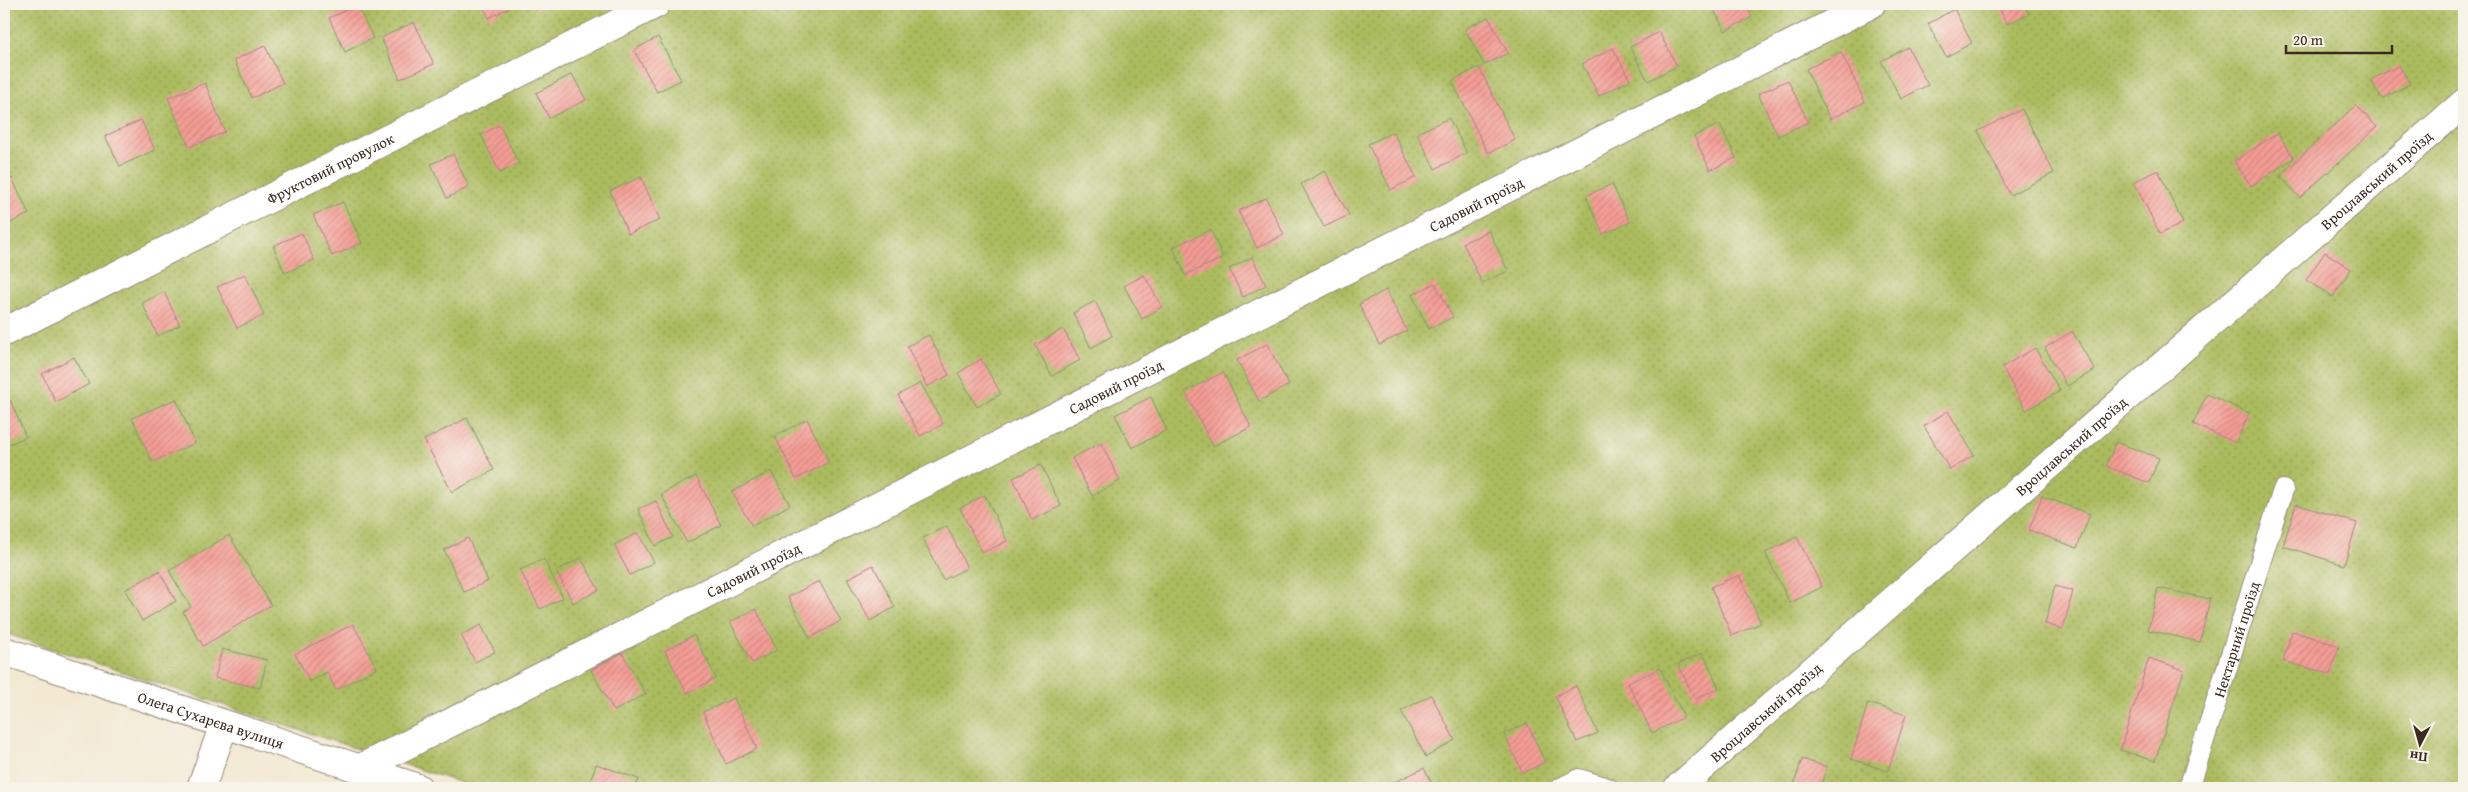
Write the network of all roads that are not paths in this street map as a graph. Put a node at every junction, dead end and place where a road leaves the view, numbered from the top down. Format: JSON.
{"nodes":[{"id":1,"x":656,"y":4,"type":"edge"},
{"id":2,"x":1871,"y":4,"type":"edge"},
{"id":3,"x":2464,"y":103,"type":"edge"},
{"id":4,"x":4,"y":332,"type":"edge"},
{"id":5,"x":2283,"y":490,"type":"dead end"},
{"id":6,"x":4,"y":651,"type":"edge"},
{"id":7,"x":224,"y":726,"type":"junction"},
{"id":8,"x":359,"y":769,"type":"junction"},
{"id":9,"x":201,"y":788,"type":"edge"},
{"id":10,"x":418,"y":788,"type":"edge"},
{"id":11,"x":1561,"y":788,"type":"edge"},
{"id":12,"x":1608,"y":788,"type":"edge"},
{"id":13,"x":1678,"y":788,"type":"edge"},
{"id":14,"x":2189,"y":788,"type":"edge"}],
"edges":[{"from":1,"to":4,"type":"street","name":"Фруктовий провулок"},
{"from":2,"to":8,"type":"street","name":"Садовий проїзд"},
{"from":3,"to":13,"type":"street","name":"Вроцлавський проїзд"},
{"from":5,"to":14,"type":"lane","name":"Нектарний проїзд"},
{"from":6,"to":7,"type":"street","name":"Олега Сухарєва вулиця"},
{"from":7,"to":8,"type":"street","name":"Олега Сухарєва вулиця"},
{"from":7,"to":9,"type":"street"},
{"from":8,"to":10,"type":"street","name":"Олега Сухарєва вулиця"},
{"from":11,"to":12,"type":"lane"}]}
